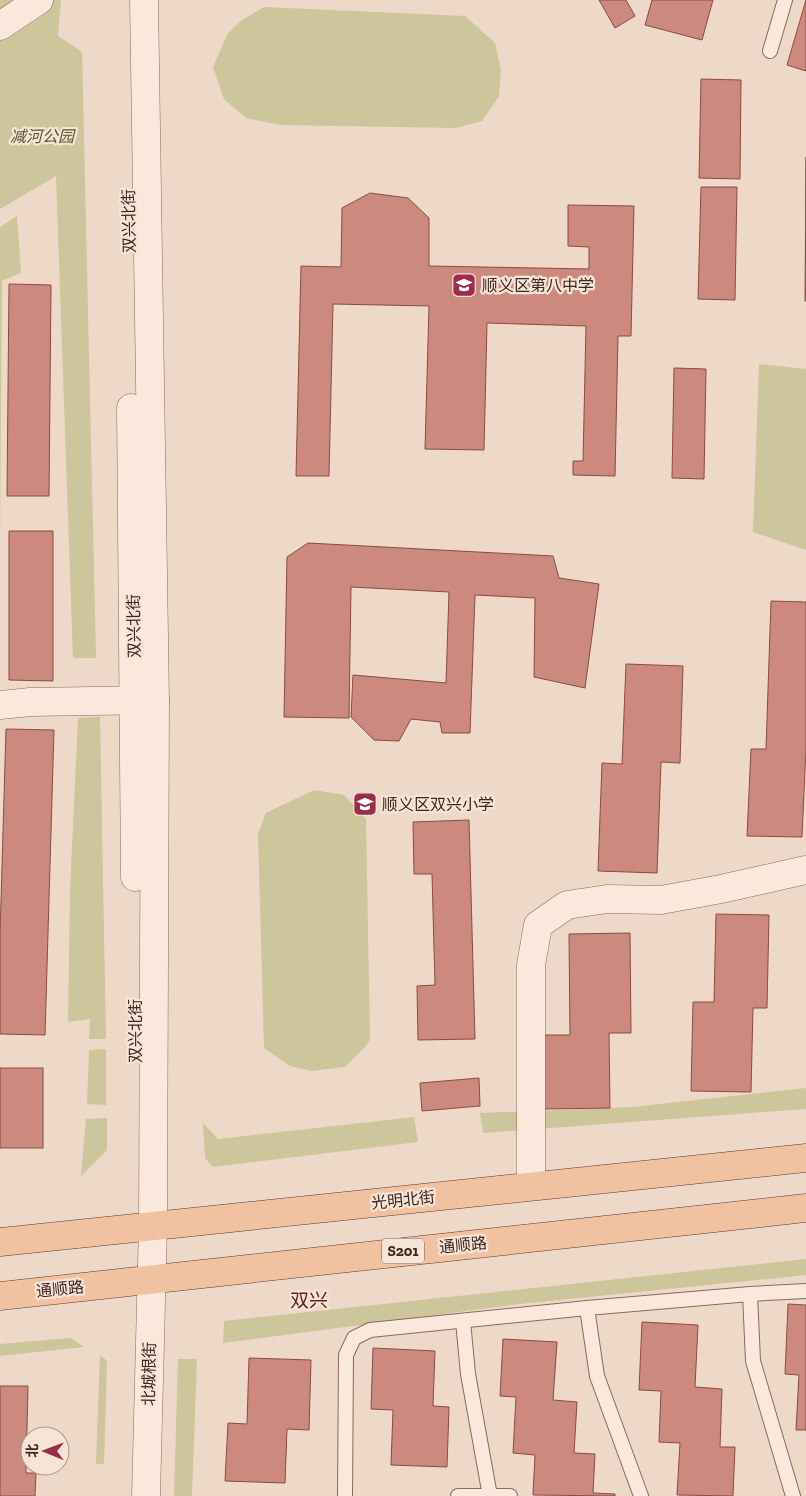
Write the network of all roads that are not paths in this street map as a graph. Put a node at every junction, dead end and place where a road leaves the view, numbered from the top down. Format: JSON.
{"nodes":[{"id":1,"x":39,"y":0,"type":"edge"},
{"id":2,"x":126,"y":0,"type":"edge"},
{"id":3,"x":144,"y":0,"type":"edge"},
{"id":4,"x":784,"y":0,"type":"edge"},
{"id":5,"x":0,"y":26,"type":"edge"},
{"id":6,"x":770,"y":52,"type":"dead end"},
{"id":7,"x":145,"y":701,"type":"junction"},
{"id":8,"x":0,"y":705,"type":"edge"},
{"id":9,"x":806,"y":870,"type":"edge"},
{"id":10,"x":806,"y":1158,"type":"edge"},
{"id":11,"x":531,"y":1186,"type":"junction"},
{"id":12,"x":806,"y":1208,"type":"edge"},
{"id":13,"x":144,"y":1240,"type":"junction"},
{"id":14,"x":0,"y":1242,"type":"edge"},
{"id":15,"x":143,"y":1280,"type":"junction"},
{"id":16,"x":806,"y":1291,"type":"edge"},
{"id":17,"x":750,"y":1294,"type":"junction"},
{"id":18,"x":0,"y":1296,"type":"edge"},
{"id":19,"x":587,"y":1308,"type":"junction"},
{"id":20,"x":463,"y":1321,"type":"junction"},
{"id":21,"x":130,"y":1496,"type":"edge"},
{"id":22,"x":146,"y":1496,"type":"edge"},
{"id":23,"x":345,"y":1496,"type":"edge"},
{"id":24,"x":458,"y":1496,"type":"edge"},
{"id":25,"x":490,"y":1496,"type":"edge"},
{"id":26,"x":510,"y":1496,"type":"edge"},
{"id":27,"x":641,"y":1496,"type":"edge"},
{"id":28,"x":793,"y":1496,"type":"edge"}],
"edges":[{"from":1,"to":5,"type":"street"},
{"from":2,"to":7,"type":"street","name":"双兴北街"},
{"from":3,"to":7,"type":"street","name":"双兴北街"},
{"from":4,"to":6,"type":"lane"},
{"from":7,"to":8,"type":"street"},
{"from":7,"to":13,"type":"street","name":"双兴北街"},
{"from":9,"to":11,"type":"street"},
{"from":10,"to":11,"type":"main road","name":"光明北街"},
{"from":11,"to":13,"type":"main road","name":"光明北街"},
{"from":12,"to":15,"type":"main road","name":"通顺路","number":"S201"},
{"from":13,"to":14,"type":"main road","name":"光明北街"},
{"from":13,"to":15,"type":"street","name":"北城根街"},
{"from":15,"to":18,"type":"main road","name":"通顺路","number":"S201"},
{"from":15,"to":21,"type":"street","name":"北城根街"},
{"from":15,"to":22,"type":"street","name":"北城根街"},
{"from":16,"to":17,"type":"lane"},
{"from":17,"to":19,"type":"lane"},
{"from":17,"to":28,"type":"lane"},
{"from":19,"to":20,"type":"lane"},
{"from":19,"to":27,"type":"lane"},
{"from":20,"to":23,"type":"lane"},
{"from":20,"to":25,"type":"lane"},
{"from":24,"to":25,"type":"lane"},
{"from":25,"to":26,"type":"lane"}]}
